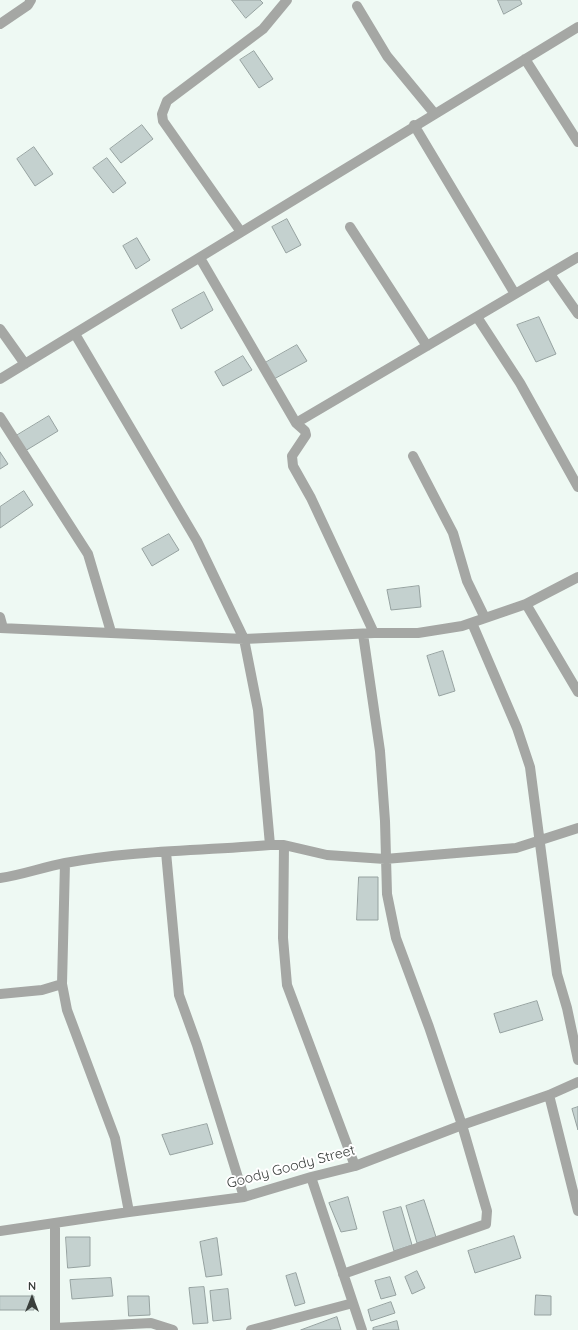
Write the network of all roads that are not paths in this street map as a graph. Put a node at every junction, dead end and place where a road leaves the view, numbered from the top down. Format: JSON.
{"nodes":[{"id":1,"x":31,"y":0,"type":"edge"},
{"id":2,"x":287,"y":0,"type":"edge"},
{"id":3,"x":357,"y":6,"type":"dead end"},
{"id":4,"x":0,"y":24,"type":"edge"},
{"id":5,"x":578,"y":27,"type":"edge"},
{"id":6,"x":525,"y":59,"type":"junction"},
{"id":7,"x":434,"y":113,"type":"junction"},
{"id":8,"x":414,"y":125,"type":"junction"},
{"id":9,"x":578,"y":142,"type":"edge"},
{"id":10,"x":350,"y":227,"type":"dead end"},
{"id":11,"x":241,"y":232,"type":"junction"},
{"id":12,"x":578,"y":257,"type":"edge"},
{"id":13,"x":200,"y":258,"type":"junction"},
{"id":14,"x":550,"y":274,"type":"junction"},
{"id":15,"x":515,"y":294,"type":"junction"},
{"id":16,"x":578,"y":314,"type":"edge"},
{"id":17,"x":477,"y":317,"type":"junction"},
{"id":18,"x":0,"y":328,"type":"edge"},
{"id":19,"x":75,"y":334,"type":"junction"},
{"id":20,"x":427,"y":346,"type":"junction"},
{"id":21,"x":25,"y":364,"type":"junction"},
{"id":22,"x":0,"y":380,"type":"edge"},
{"id":23,"x":0,"y":417,"type":"edge"},
{"id":24,"x":296,"y":423,"type":"junction"},
{"id":25,"x":413,"y":456,"type":"dead end"},
{"id":26,"x":578,"y":487,"type":"edge"},
{"id":27,"x":578,"y":577,"type":"edge"},
{"id":28,"x":526,"y":604,"type":"junction"},
{"id":29,"x":0,"y":617,"type":"edge"},
{"id":30,"x":485,"y":618,"type":"junction"},
{"id":31,"x":472,"y":623,"type":"junction"},
{"id":32,"x":2,"y":628,"type":"edge"},
{"id":33,"x":112,"y":632,"type":"junction"},
{"id":34,"x":374,"y":633,"type":"junction"},
{"id":35,"x":363,"y":634,"type":"junction"},
{"id":36,"x":244,"y":639,"type":"junction"},
{"id":37,"x":578,"y":692,"type":"edge"},
{"id":38,"x":578,"y":828,"type":"edge"},
{"id":39,"x":539,"y":839,"type":"junction"},
{"id":40,"x":284,"y":845,"type":"junction"},
{"id":41,"x":270,"y":846,"type":"junction"},
{"id":42,"x":166,"y":852,"type":"junction"},
{"id":43,"x":385,"y":859,"type":"junction"},
{"id":44,"x":65,"y":863,"type":"junction"},
{"id":45,"x":0,"y":878,"type":"edge"},
{"id":46,"x":62,"y":984,"type":"junction"},
{"id":47,"x":0,"y":994,"type":"edge"},
{"id":48,"x":578,"y":1060,"type":"edge"},
{"id":49,"x":578,"y":1082,"type":"edge"},
{"id":50,"x":549,"y":1095,"type":"junction"},
{"id":51,"x":462,"y":1125,"type":"junction"},
{"id":52,"x":355,"y":1166,"type":"junction"},
{"id":53,"x":311,"y":1177,"type":"junction"},
{"id":54,"x":244,"y":1197,"type":"junction"},
{"id":55,"x":578,"y":1211,"type":"edge"},
{"id":56,"x":129,"y":1212,"type":"junction"},
{"id":57,"x":55,"y":1224,"type":"junction"},
{"id":58,"x":0,"y":1231,"type":"edge"},
{"id":59,"x":343,"y":1274,"type":"junction"},
{"id":60,"x":353,"y":1303,"type":"junction"},
{"id":61,"x":55,"y":1329,"type":"edge"},
{"id":62,"x":173,"y":1330,"type":"edge"},
{"id":63,"x":251,"y":1330,"type":"edge"},
{"id":64,"x":362,"y":1330,"type":"edge"}],
"edges":[{"from":1,"to":4,"type":"street"},
{"from":2,"to":11,"type":"street"},
{"from":3,"to":7,"type":"street"},
{"from":5,"to":6,"type":"street"},
{"from":6,"to":7,"type":"street"},
{"from":6,"to":9,"type":"street"},
{"from":7,"to":8,"type":"street"},
{"from":8,"to":11,"type":"street"},
{"from":8,"to":15,"type":"street"},
{"from":10,"to":20,"type":"street"},
{"from":11,"to":13,"type":"street"},
{"from":12,"to":14,"type":"street"},
{"from":13,"to":19,"type":"street"},
{"from":13,"to":24,"type":"street"},
{"from":14,"to":15,"type":"street"},
{"from":14,"to":16,"type":"street"},
{"from":15,"to":17,"type":"street"},
{"from":17,"to":20,"type":"street"},
{"from":17,"to":26,"type":"street"},
{"from":18,"to":21,"type":"street"},
{"from":19,"to":21,"type":"street"},
{"from":19,"to":36,"type":"street"},
{"from":20,"to":24,"type":"street"},
{"from":21,"to":22,"type":"street"},
{"from":23,"to":33,"type":"street"},
{"from":24,"to":34,"type":"street"},
{"from":25,"to":30,"type":"street"},
{"from":27,"to":28,"type":"street"},
{"from":28,"to":30,"type":"street"},
{"from":28,"to":37,"type":"street"},
{"from":29,"to":32,"type":"street"},
{"from":30,"to":31,"type":"street"},
{"from":31,"to":34,"type":"street"},
{"from":31,"to":39,"type":"street"},
{"from":32,"to":33,"type":"street"},
{"from":33,"to":36,"type":"street"},
{"from":34,"to":35,"type":"street"},
{"from":35,"to":36,"type":"street"},
{"from":35,"to":43,"type":"street"},
{"from":36,"to":41,"type":"street"},
{"from":38,"to":39,"type":"street"},
{"from":39,"to":43,"type":"street"},
{"from":39,"to":48,"type":"street"},
{"from":40,"to":41,"type":"street"},
{"from":40,"to":43,"type":"street"},
{"from":40,"to":52,"type":"street"},
{"from":41,"to":42,"type":"street"},
{"from":42,"to":44,"type":"street"},
{"from":42,"to":54,"type":"street"},
{"from":43,"to":51,"type":"street"},
{"from":44,"to":45,"type":"street"},
{"from":44,"to":46,"type":"street"},
{"from":46,"to":47,"type":"street"},
{"from":46,"to":56,"type":"street"},
{"from":49,"to":50,"type":"street","name":"Goody Goody Street"},
{"from":50,"to":51,"type":"street","name":"Goody Goody Street"},
{"from":50,"to":55,"type":"street"},
{"from":51,"to":52,"type":"street","name":"Goody Goody Street"},
{"from":51,"to":59,"type":"street"},
{"from":52,"to":53,"type":"street","name":"Goody Goody Street"},
{"from":53,"to":54,"type":"street","name":"Goody Goody Street"},
{"from":53,"to":59,"type":"street"},
{"from":54,"to":56,"type":"street","name":"Goody Goody Street"},
{"from":56,"to":57,"type":"street","name":"Goody Goody Street"},
{"from":57,"to":58,"type":"street","name":"Goody Goody Street"},
{"from":57,"to":61,"type":"street"},
{"from":59,"to":60,"type":"street"},
{"from":60,"to":63,"type":"street"},
{"from":60,"to":64,"type":"street"},
{"from":61,"to":62,"type":"street"}]}
